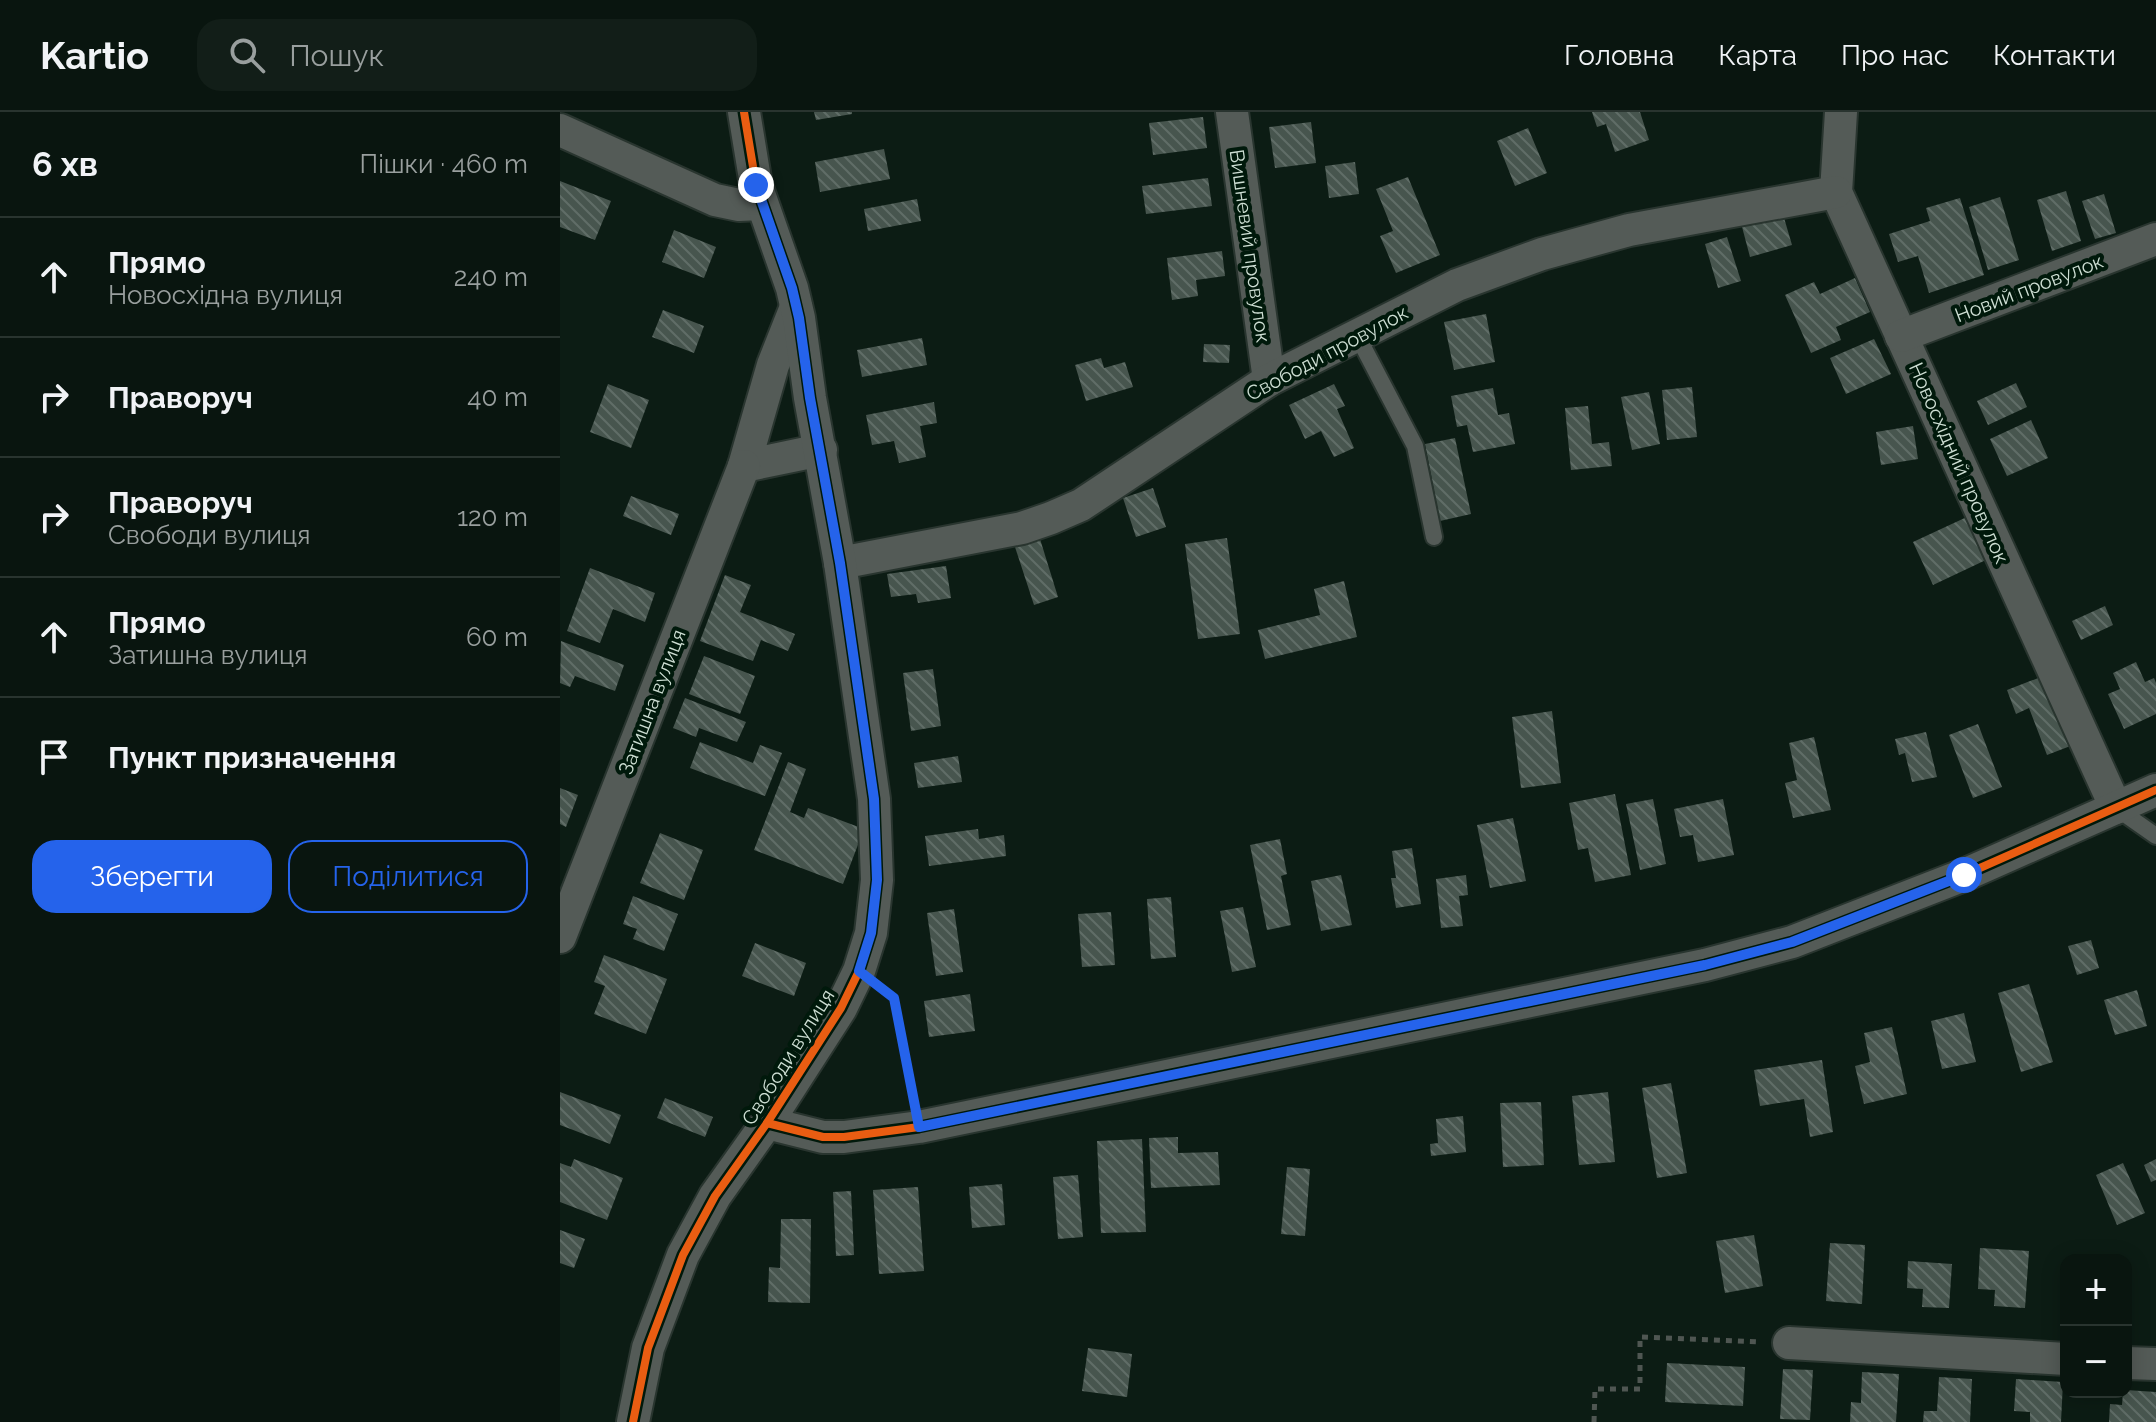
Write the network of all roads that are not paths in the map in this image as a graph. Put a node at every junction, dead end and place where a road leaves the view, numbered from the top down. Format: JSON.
{"nodes":[{"id":1,"x":744,"y":112,"type":"edge"},
{"id":2,"x":1232,"y":112,"type":"edge"},
{"id":3,"x":1841,"y":112,"type":"edge"},
{"id":4,"x":560,"y":130,"type":"edge"},
{"id":5,"x":1836,"y":192,"type":"junction"},
{"id":6,"x":761,"y":204,"type":"junction"},
{"id":7,"x":2156,"y":239,"type":"edge"},
{"id":8,"x":796,"y":307,"type":"junction"},
{"id":9,"x":1357,"y":335,"type":"junction"},
{"id":10,"x":1901,"y":336,"type":"junction"},
{"id":11,"x":1269,"y":380,"type":"junction"},
{"id":12,"x":821,"y":450,"type":"junction"},
{"id":13,"x":744,"y":466,"type":"junction"},
{"id":14,"x":1434,"y":537,"type":"dead end"},
{"id":15,"x":840,"y":563,"type":"junction"},
{"id":16,"x":2156,"y":790,"type":"edge"},
{"id":17,"x":2116,"y":808,"type":"junction"},
{"id":18,"x":2156,"y":836,"type":"edge"},
{"id":19,"x":560,"y":937,"type":"edge"},
{"id":20,"x":767,"y":1123,"type":"junction"},
{"id":21,"x":1789,"y":1343,"type":"road end"},
{"id":22,"x":2060,"y":1359,"type":"edge"},
{"id":23,"x":2132,"y":1363,"type":"edge"},
{"id":24,"x":2156,"y":1364,"type":"edge"},
{"id":25,"x":633,"y":1422,"type":"edge"}],
"edges":[{"from":1,"to":6,"type":"street"},
{"from":2,"to":11,"type":"street","name":"Вишневий провулок"},
{"from":3,"to":5,"type":"street","name":"Новосхідний провулок"},
{"from":4,"to":6,"type":"street"},
{"from":5,"to":9,"type":"street","name":"Свободи провулок"},
{"from":5,"to":10,"type":"street","name":"Новосхідний провулок"},
{"from":6,"to":8,"type":"street"},
{"from":7,"to":10,"type":"street","name":"Новий провулок"},
{"from":8,"to":12,"type":"street"},
{"from":8,"to":13,"type":"street","name":"Затишна вулиця"},
{"from":9,"to":11,"type":"street","name":"Свободи провулок"},
{"from":9,"to":14,"type":"lane"},
{"from":10,"to":17,"type":"street","name":"Новосхідний провулок"},
{"from":11,"to":15,"type":"street","name":"Свободи провулок"},
{"from":12,"to":13,"type":"street"},
{"from":12,"to":15,"type":"street","name":"Свободи вулиця"},
{"from":13,"to":19,"type":"street","name":"Затишна вулиця"},
{"from":15,"to":20,"type":"street","name":"Свободи вулиця"},
{"from":16,"to":17,"type":"street"},
{"from":17,"to":18,"type":"lane"},
{"from":17,"to":20,"type":"street"},
{"from":20,"to":25,"type":"street","name":"Свободи вулиця"},
{"from":21,"to":22,"type":"street"},
{"from":23,"to":24,"type":"street"}]}
